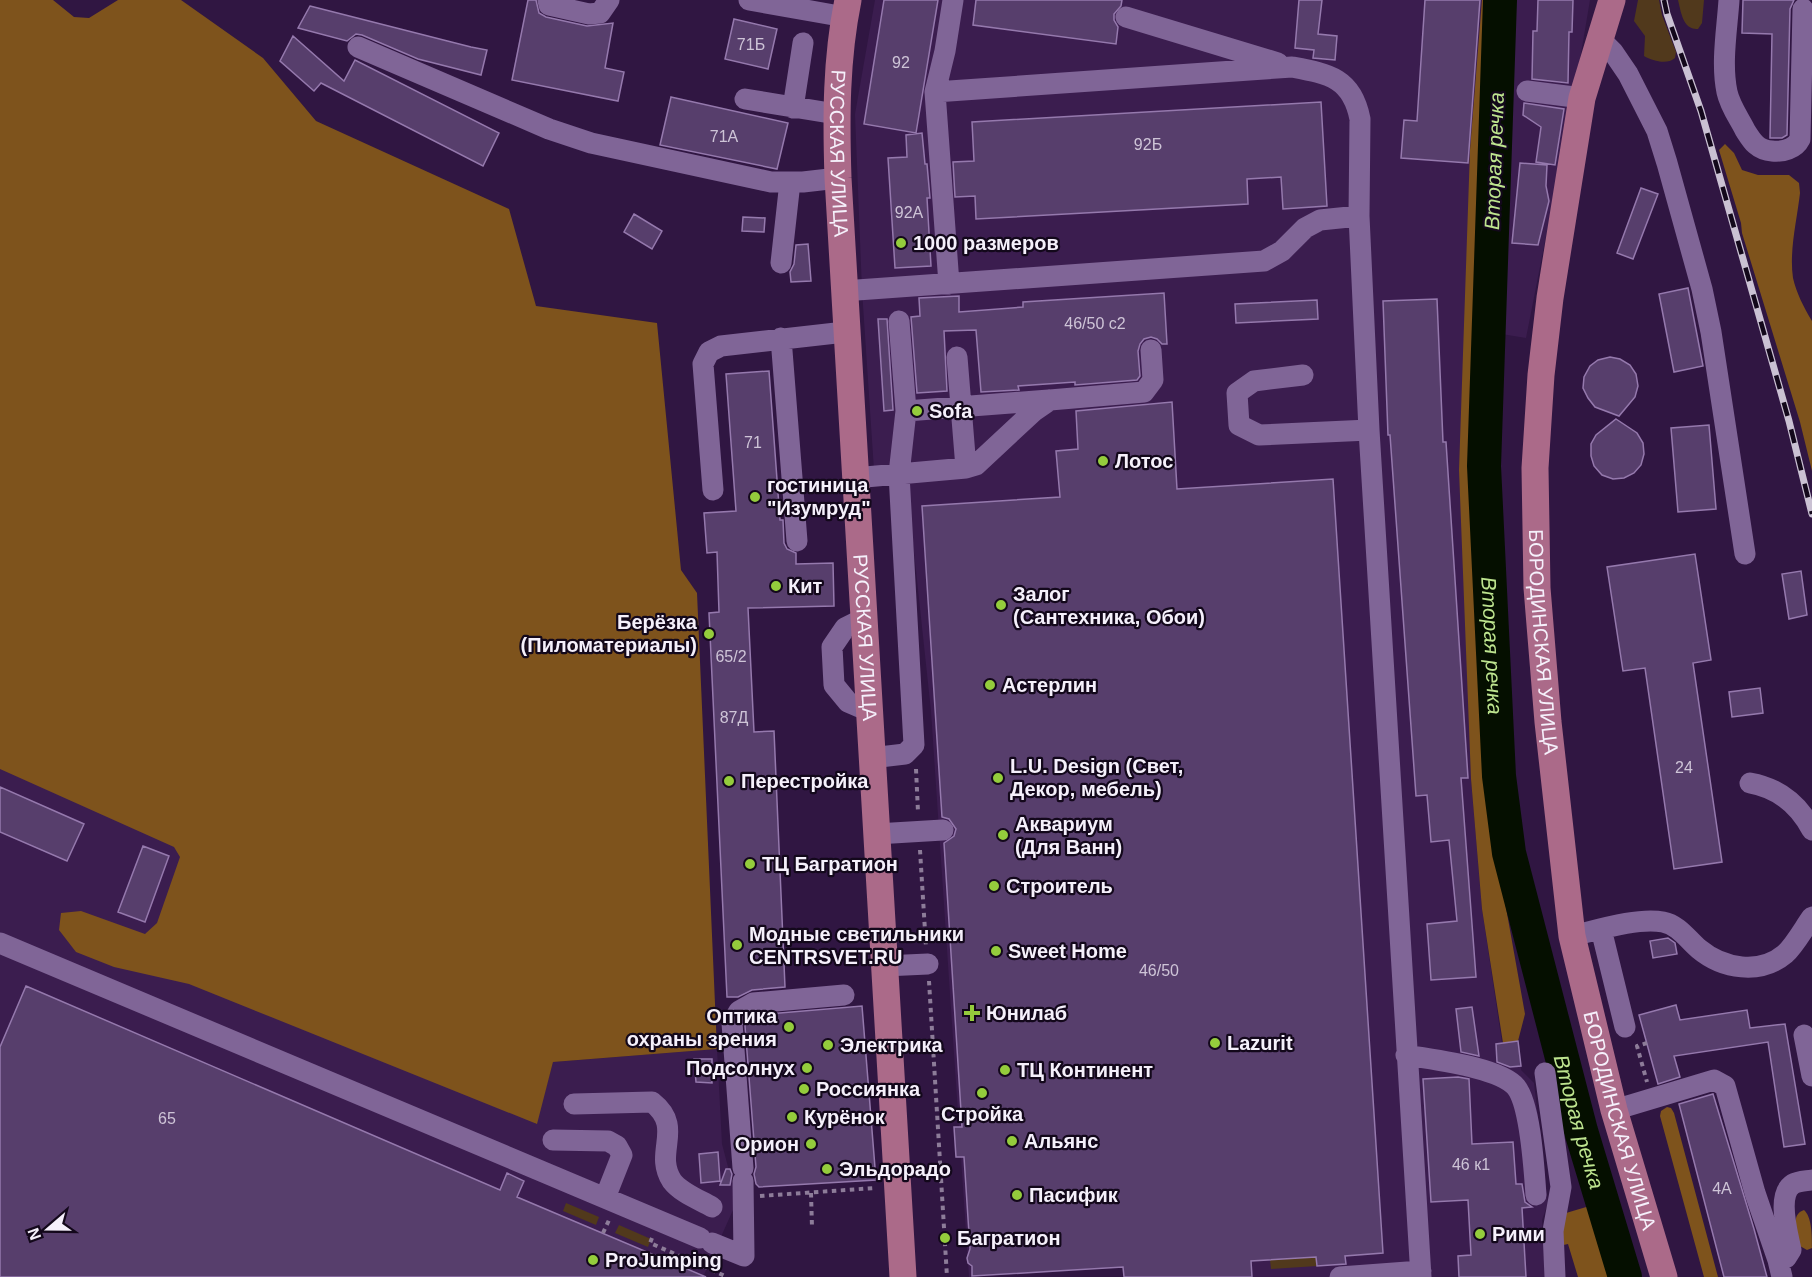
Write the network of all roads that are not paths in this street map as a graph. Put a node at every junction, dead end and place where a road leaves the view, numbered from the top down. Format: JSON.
{"nodes":[{"id":1,"x":548,"y":0,"type":"edge"},
{"id":2,"x":609,"y":0,"type":"edge"},
{"id":3,"x":749,"y":0,"type":"edge"},
{"id":4,"x":953,"y":0,"type":"edge"},
{"id":5,"x":1612,"y":0,"type":"edge"},
{"id":6,"x":1729,"y":0,"type":"edge"},
{"id":7,"x":847,"y":9,"type":"edge"},
{"id":8,"x":1803,"y":9,"type":"dead end"},
{"id":9,"x":1126,"y":17,"type":"dead end"},
{"id":10,"x":1599,"y":38,"type":"junction"},
{"id":11,"x":803,"y":43,"type":"dead end"},
{"id":12,"x":358,"y":47,"type":"dead end"},
{"id":13,"x":1292,"y":67,"type":"junction"},
{"id":14,"x":1527,"y":91,"type":"dead end"},
{"id":15,"x":935,"y":92,"type":"junction"},
{"id":16,"x":1582,"y":98,"type":"junction"},
{"id":17,"x":745,"y":99,"type":"dead end"},
{"id":18,"x":793,"y":108,"type":"junction"},
{"id":19,"x":836,"y":114,"type":"junction"},
{"id":20,"x":838,"y":178,"type":"junction"},
{"id":21,"x":790,"y":182,"type":"junction"},
{"id":22,"x":1359,"y":216,"type":"junction"},
{"id":23,"x":781,"y":263,"type":"dead end"},
{"id":24,"x":949,"y":284,"type":"junction"},
{"id":25,"x":843,"y":291,"type":"junction"},
{"id":26,"x":899,"y":321,"type":"dead end"},
{"id":27,"x":846,"y":332,"type":"junction"},
{"id":28,"x":782,"y":338,"type":"junction"},
{"id":29,"x":1151,"y":350,"type":"dead end"},
{"id":30,"x":957,"y":357,"type":"dead end"},
{"id":31,"x":1303,"y":375,"type":"dead end"},
{"id":32,"x":1050,"y":400,"type":"junction"},
{"id":33,"x":962,"y":406,"type":"junction"},
{"id":34,"x":906,"y":411,"type":"junction"},
{"id":35,"x":1369,"y":430,"type":"junction"},
{"id":36,"x":966,"y":468,"type":"junction"},
{"id":37,"x":899,"y":474,"type":"junction"},
{"id":38,"x":854,"y":478,"type":"junction"},
{"id":39,"x":713,"y":490,"type":"dead end"},
{"id":40,"x":797,"y":541,"type":"dead end"},
{"id":41,"x":1745,"y":554,"type":"dead end"},
{"id":42,"x":871,"y":758,"type":"junction"},
{"id":43,"x":1750,"y":783,"type":"dead end"},
{"id":44,"x":943,"y":830,"type":"dead end"},
{"id":45,"x":1812,"y":830,"type":"edge"},
{"id":46,"x":876,"y":834,"type":"junction"},
{"id":47,"x":1812,"y":917,"type":"edge"},
{"id":48,"x":1600,"y":929,"type":"junction"},
{"id":49,"x":1572,"y":936,"type":"junction"},
{"id":50,"x":0,"y":943,"type":"edge"},
{"id":51,"x":928,"y":964,"type":"road end"},
{"id":52,"x":884,"y":966,"type":"junction"},
{"id":53,"x":844,"y":995,"type":"dead end"},
{"id":54,"x":1625,"y":1027,"type":"dead end"},
{"id":55,"x":1804,"y":1035,"type":"dead end"},
{"id":56,"x":1406,"y":1055,"type":"junction"},
{"id":57,"x":1545,"y":1073,"type":"dead end"},
{"id":58,"x":1812,"y":1076,"type":"edge"},
{"id":59,"x":574,"y":1104,"type":"dead end"},
{"id":60,"x":1614,"y":1110,"type":"junction"},
{"id":61,"x":553,"y":1140,"type":"dead end"},
{"id":62,"x":1812,"y":1180,"type":"edge"},
{"id":63,"x":1536,"y":1196,"type":"dead end"},
{"id":64,"x":605,"y":1198,"type":"junction"},
{"id":65,"x":744,"y":1221,"type":"junction"},
{"id":66,"x":1780,"y":1269,"type":"edge"},
{"id":67,"x":1421,"y":1274,"type":"edge"},
{"id":68,"x":1564,"y":1274,"type":"edge"},
{"id":69,"x":903,"y":1277,"type":"edge"},
{"id":70,"x":1340,"y":1277,"type":"edge"},
{"id":71,"x":1664,"y":1277,"type":"edge"}],
"edges":[{"from":1,"to":2,"type":"street"},
{"from":3,"to":7,"type":"street"},
{"from":4,"to":15,"type":"street"},
{"from":5,"to":10,"type":"main road","name":"БОРОДИНСКАЯ УЛИЦА"},
{"from":6,"to":8,"type":"street"},
{"from":7,"to":19,"type":"main road","name":"РУССКАЯ УЛИЦА"},
{"from":9,"to":13,"type":"street"},
{"from":10,"to":16,"type":"main road","name":"БОРОДИНСКАЯ УЛИЦА"},
{"from":10,"to":41,"type":"street"},
{"from":11,"to":18,"type":"street"},
{"from":12,"to":21,"type":"street"},
{"from":13,"to":15,"type":"street"},
{"from":13,"to":22,"type":"street"},
{"from":14,"to":16,"type":"street"},
{"from":15,"to":24,"type":"street"},
{"from":16,"to":49,"type":"main road","name":"БОРОДИНСКАЯ УЛИЦА"},
{"from":17,"to":18,"type":"street"},
{"from":18,"to":19,"type":"street"},
{"from":19,"to":20,"type":"main road","name":"РУССКАЯ УЛИЦА"},
{"from":20,"to":21,"type":"street"},
{"from":20,"to":25,"type":"main road","name":"РУССКАЯ УЛИЦА"},
{"from":21,"to":23,"type":"street"},
{"from":22,"to":24,"type":"street"},
{"from":22,"to":35,"type":"street"},
{"from":24,"to":25,"type":"street"},
{"from":25,"to":27,"type":"main road","name":"РУССКАЯ УЛИЦА"},
{"from":26,"to":34,"type":"street"},
{"from":27,"to":28,"type":"street"},
{"from":27,"to":38,"type":"main road","name":"РУССКАЯ УЛИЦА"},
{"from":28,"to":39,"type":"street"},
{"from":28,"to":40,"type":"street"},
{"from":29,"to":32,"type":"street"},
{"from":30,"to":33,"type":"street"},
{"from":31,"to":35,"type":"street"},
{"from":32,"to":33,"type":"street"},
{"from":32,"to":36,"type":"street"},
{"from":33,"to":34,"type":"street"},
{"from":33,"to":36,"type":"street"},
{"from":34,"to":37,"type":"street"},
{"from":35,"to":56,"type":"street"},
{"from":36,"to":37,"type":"street"},
{"from":37,"to":38,"type":"street"},
{"from":37,"to":42,"type":"street"},
{"from":38,"to":42,"type":"main road","name":"РУССКАЯ УЛИЦА"},
{"from":42,"to":46,"type":"main road","name":"РУССКАЯ УЛИЦА"},
{"from":43,"to":45,"type":"street"},
{"from":44,"to":46,"type":"street"},
{"from":46,"to":52,"type":"main road","name":"РУССКАЯ УЛИЦА"},
{"from":47,"to":48,"type":"street"},
{"from":48,"to":49,"type":"street"},
{"from":48,"to":54,"type":"street"},
{"from":49,"to":60,"type":"main road","name":"БОРОДИНСКАЯ УЛИЦА"},
{"from":50,"to":64,"type":"street"},
{"from":51,"to":52,"type":"street"},
{"from":52,"to":69,"type":"main road","name":"РУССКАЯ УЛИЦА"},
{"from":53,"to":65,"type":"street"},
{"from":55,"to":58,"type":"street"},
{"from":56,"to":63,"type":"street"},
{"from":56,"to":67,"type":"street"},
{"from":57,"to":68,"type":"street"},
{"from":59,"to":65,"type":"street"},
{"from":60,"to":66,"type":"street"},
{"from":60,"to":71,"type":"main road","name":"БОРОДИНСКАЯ УЛИЦА"},
{"from":61,"to":64,"type":"street"},
{"from":62,"to":66,"type":"street"},
{"from":64,"to":65,"type":"street"},
{"from":67,"to":70,"type":"street"}]}
